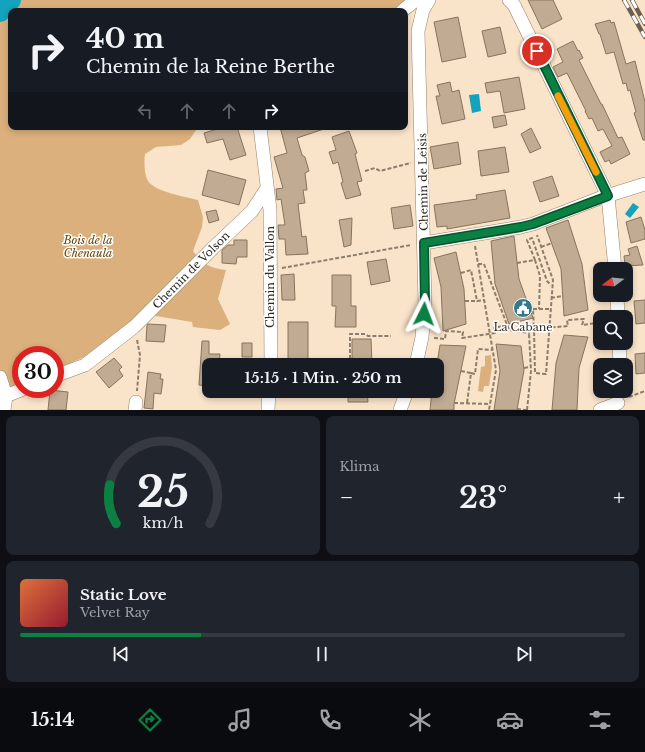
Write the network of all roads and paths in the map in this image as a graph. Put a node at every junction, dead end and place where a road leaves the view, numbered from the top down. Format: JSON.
{"nodes":[{"id":1,"x":416,"y":0,"type":"edge"},
{"id":2,"x":429,"y":0,"type":"edge"},
{"id":3,"x":509,"y":0,"type":"edge"},
{"id":4,"x":406,"y":8,"type":"edge"},
{"id":5,"x":260,"y":130,"type":"edge"},
{"id":6,"x":422,"y":162,"type":"junction"},
{"id":7,"x":365,"y":171,"type":"dead end"},
{"id":8,"x":645,"y":184,"type":"edge"},
{"id":9,"x":267,"y":188,"type":"junction"},
{"id":10,"x":608,"y":196,"type":"junction"},
{"id":11,"x":535,"y":229,"type":"dead end"},
{"id":12,"x":474,"y":240,"type":"dead end"},
{"id":13,"x":424,"y":243,"type":"junction"},
{"id":14,"x":552,"y":243,"type":"dead end"},
{"id":15,"x":541,"y":247,"type":"junction"},
{"id":16,"x":535,"y":260,"type":"junction"},
{"id":17,"x":614,"y":262,"type":"edge"},
{"id":18,"x":517,"y":263,"type":"dead end"},
{"id":19,"x":478,"y":264,"type":"junction"},
{"id":20,"x":277,"y":269,"type":"dead end"},
{"id":21,"x":461,"y":273,"type":"dead end"},
{"id":22,"x":552,"y":286,"type":"junction"},
{"id":23,"x":563,"y":296,"type":"dead end"},
{"id":24,"x":551,"y":298,"type":"junction"},
{"id":25,"x":484,"y":300,"type":"junction"},
{"id":26,"x":465,"y":301,"type":"dead end"},
{"id":27,"x":477,"y":301,"type":"junction"},
{"id":28,"x":527,"y":301,"type":"dead end"},
{"id":29,"x":533,"y":309,"type":"junction"},
{"id":30,"x":539,"y":309,"type":"junction"},
{"id":31,"x":550,"y":309,"type":"junction"},
{"id":32,"x":593,"y":323,"type":"edge"},
{"id":33,"x":134,"y":327,"type":"junction"},
{"id":34,"x":549,"y":327,"type":"junction"},
{"id":35,"x":534,"y":329,"type":"junction"},
{"id":36,"x":509,"y":330,"type":"junction"},
{"id":37,"x":529,"y":333,"type":"junction"},
{"id":38,"x":490,"y":334,"type":"junction"},
{"id":39,"x":391,"y":336,"type":"dead end"},
{"id":40,"x":429,"y":338,"type":"dead end"},
{"id":41,"x":493,"y":350,"type":"junction"},
{"id":42,"x":271,"y":358,"type":"edge"},
{"id":43,"x":350,"y":358,"type":"edge"},
{"id":44,"x":418,"y":358,"type":"edge"},
{"id":45,"x":531,"y":367,"type":"junction"},
{"id":46,"x":524,"y":368,"type":"dead end"},
{"id":47,"x":461,"y":371,"type":"dead end"},
{"id":48,"x":64,"y":373,"type":"edge"},
{"id":49,"x":470,"y":373,"type":"junction"},
{"id":50,"x":0,"y":377,"type":"edge"},
{"id":51,"x":645,"y":390,"type":"edge"},
{"id":52,"x":12,"y":394,"type":"edge"},
{"id":53,"x":6,"y":396,"type":"junction"},
{"id":54,"x":269,"y":398,"type":"edge"},
{"id":55,"x":404,"y":398,"type":"edge"},
{"id":56,"x":621,"y":400,"type":"edge"},
{"id":57,"x":454,"y":403,"type":"dead end"},
{"id":58,"x":467,"y":403,"type":"junction"},
{"id":59,"x":490,"y":404,"type":"junction"},
{"id":60,"x":135,"y":406,"type":"edge"},
{"id":61,"x":4,"y":410,"type":"edge"},
{"id":62,"x":268,"y":410,"type":"edge"},
{"id":63,"x":400,"y":410,"type":"edge"},
{"id":64,"x":489,"y":410,"type":"edge"},
{"id":65,"x":517,"y":410,"type":"edge"},
{"id":66,"x":527,"y":410,"type":"edge"},
{"id":67,"x":600,"y":410,"type":"edge"}],
"edges":[{"from":1,"to":4,"type":"street"},
{"from":2,"to":6,"type":"street","name":"Chemin de Leisis"},
{"from":3,"to":10,"type":"street"},
{"from":5,"to":9,"type":"street"},
{"from":6,"to":7,"type":"path"},
{"from":6,"to":13,"type":"street","name":"Chemin de Leisis"},
{"from":8,"to":10,"type":"street"},
{"from":9,"to":33,"type":"street","name":"Chemin de Volson"},
{"from":9,"to":42,"type":"street","name":"Chemin du Vallon"},
{"from":10,"to":13,"type":"street"},
{"from":10,"to":17,"type":"street"},
{"from":11,"to":15,"type":"path"},
{"from":12,"to":19,"type":"path"},
{"from":13,"to":20,"type":"path"},
{"from":13,"to":44,"type":"street","name":"Chemin de Leisis"},
{"from":14,"to":15,"type":"path"},
{"from":15,"to":22,"type":"path"},
{"from":16,"to":18,"type":"path"},
{"from":16,"to":22,"type":"path"},
{"from":16,"to":30,"type":"path"},
{"from":19,"to":25,"type":"path"},
{"from":19,"to":36,"type":"path"},
{"from":21,"to":27,"type":"path"},
{"from":22,"to":24,"type":"path"},
{"from":23,"to":24,"type":"path"},
{"from":24,"to":31,"type":"path"},
{"from":25,"to":27,"type":"path"},
{"from":25,"to":38,"type":"path"},
{"from":26,"to":27,"type":"path"},
{"from":28,"to":29,"type":"path"},
{"from":29,"to":30,"type":"path"},
{"from":29,"to":35,"type":"path"},
{"from":30,"to":31,"type":"path"},
{"from":31,"to":34,"type":"path"},
{"from":32,"to":34,"type":"path"},
{"from":33,"to":48,"type":"street","name":"Chemin de Volson"},
{"from":33,"to":60,"type":"path"},
{"from":34,"to":35,"type":"path"},
{"from":34,"to":35,"type":"path"},
{"from":35,"to":37,"type":"path"},
{"from":36,"to":37,"type":"path"},
{"from":36,"to":38,"type":"path"},
{"from":37,"to":45,"type":"path"},
{"from":38,"to":40,"type":"path"},
{"from":38,"to":41,"type":"path"},
{"from":39,"to":43,"type":"path"},
{"from":41,"to":49,"type":"path"},
{"from":41,"to":59,"type":"path"},
{"from":45,"to":46,"type":"path"},
{"from":45,"to":66,"type":"path"},
{"from":47,"to":49,"type":"path"},
{"from":49,"to":58,"type":"path"},
{"from":50,"to":53,"type":"street"},
{"from":51,"to":56,"type":"path"},
{"from":52,"to":53,"type":"street"},
{"from":53,"to":61,"type":"street"},
{"from":54,"to":62,"type":"street"},
{"from":55,"to":63,"type":"street"},
{"from":56,"to":67,"type":"street"},
{"from":57,"to":58,"type":"path"},
{"from":58,"to":59,"type":"path"},
{"from":59,"to":64,"type":"path"},
{"from":65,"to":66,"type":"path"}]}
